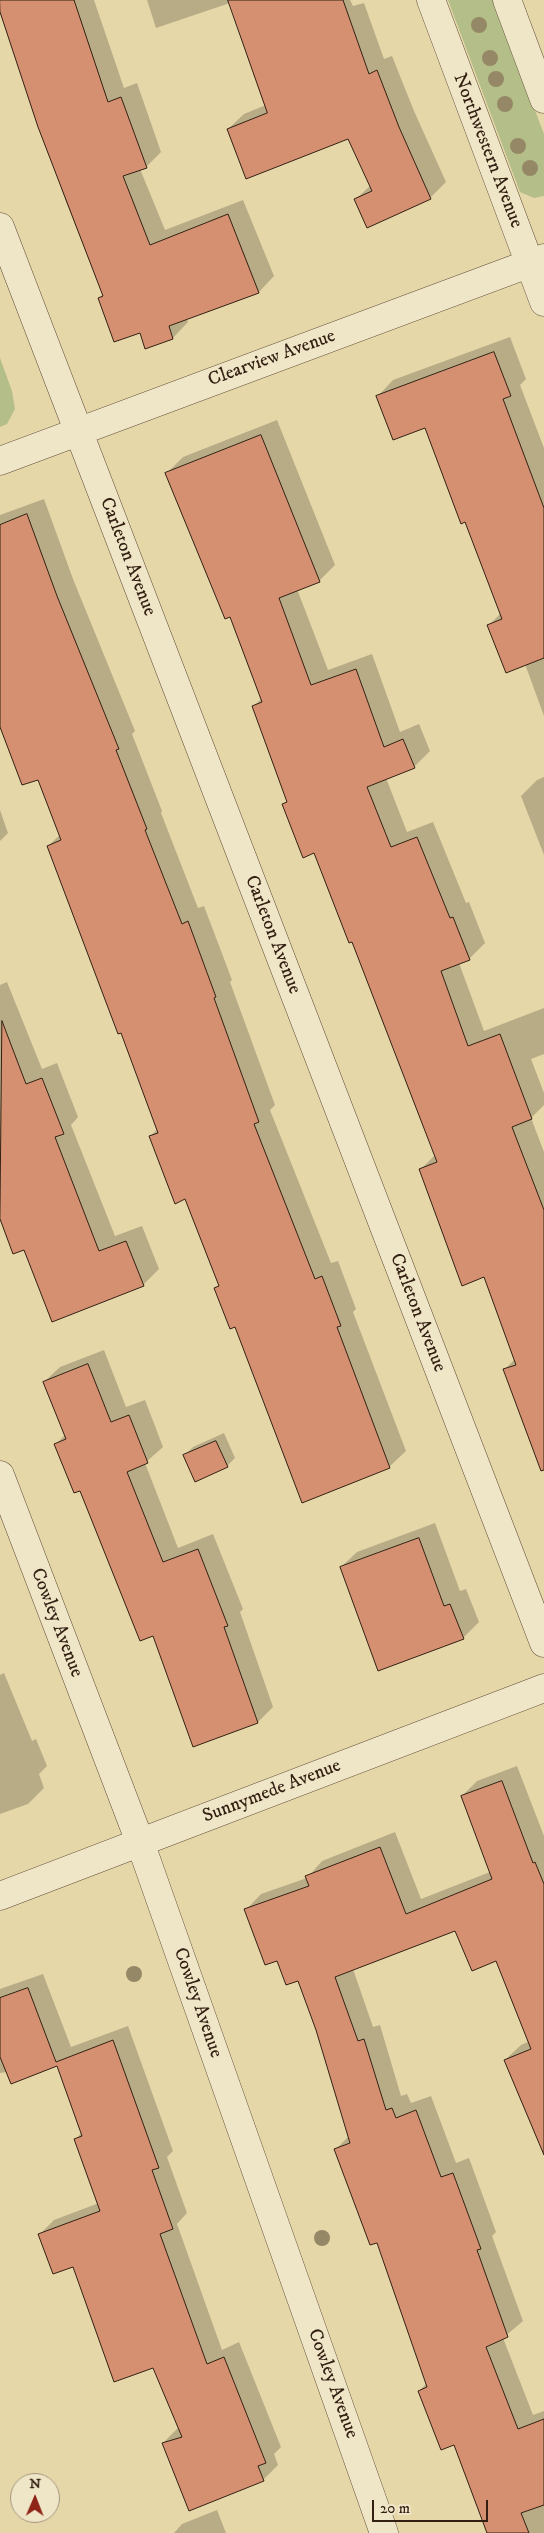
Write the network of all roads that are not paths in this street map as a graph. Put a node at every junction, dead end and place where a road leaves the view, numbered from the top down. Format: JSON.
{"nodes":[{"id":1,"x":431,"y":0,"type":"edge"},
{"id":2,"x":507,"y":0,"type":"edge"},
{"id":3,"x":544,"y":99,"type":"edge"},
{"id":4,"x":0,"y":227,"type":"edge"},
{"id":5,"x":537,"y":260,"type":"edge"},
{"id":6,"x":544,"y":302,"type":"edge"},
{"id":7,"x":78,"y":432,"type":"junction"},
{"id":8,"x":0,"y":461,"type":"edge"},
{"id":9,"x":0,"y":1475,"type":"edge"},
{"id":10,"x":544,"y":1643,"type":"edge"},
{"id":11,"x":544,"y":1688,"type":"edge"},
{"id":12,"x":140,"y":1842,"type":"junction"},
{"id":13,"x":0,"y":1896,"type":"edge"},
{"id":14,"x":384,"y":2533,"type":"edge"}],
"edges":[{"from":1,"to":5,"type":"street","name":"Northwestern Avenue"},
{"from":2,"to":3,"type":"street"},
{"from":4,"to":7,"type":"street","name":"Carleton Avenue"},
{"from":5,"to":6,"type":"street","name":"Northwestern Avenue"},
{"from":5,"to":7,"type":"street","name":"Clearview Avenue"},
{"from":7,"to":8,"type":"street","name":"Clearview Avenue"},
{"from":7,"to":10,"type":"street","name":"Carleton Avenue"},
{"from":9,"to":12,"type":"street","name":"Cowley Avenue"},
{"from":11,"to":12,"type":"street","name":"Sunnymede Avenue"},
{"from":12,"to":13,"type":"street","name":"Sunnymede Avenue"},
{"from":12,"to":14,"type":"street","name":"Cowley Avenue"}]}
